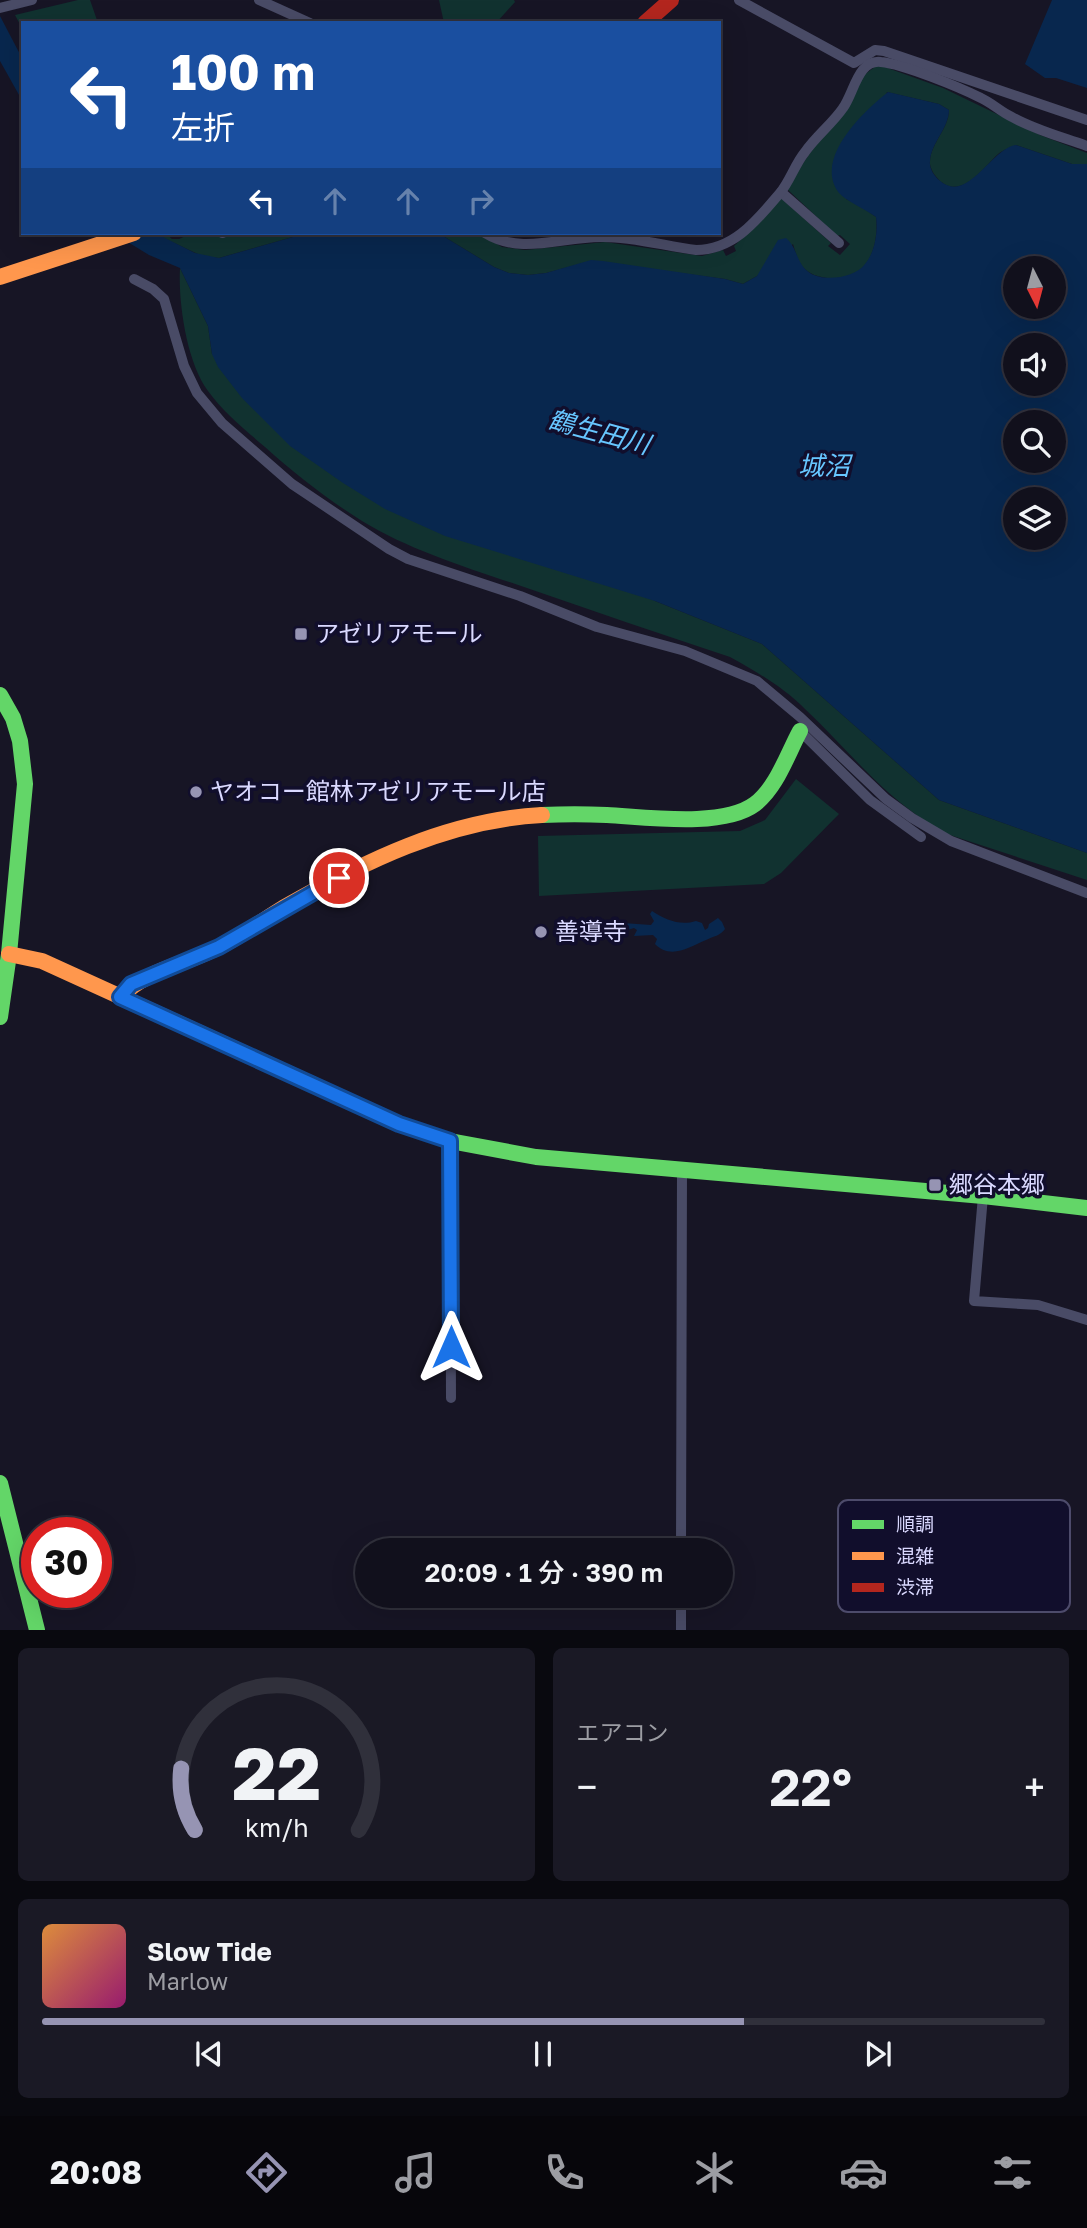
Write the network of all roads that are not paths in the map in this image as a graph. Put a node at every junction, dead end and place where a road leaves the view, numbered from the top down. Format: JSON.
{"nodes":[{"id":1,"x":32,"y":0,"type":"edge"},
{"id":2,"x":259,"y":0,"type":"edge"},
{"id":3,"x":671,"y":0,"type":"edge"},
{"id":4,"x":739,"y":0,"type":"edge"},
{"id":5,"x":1,"y":8,"type":"edge"},
{"id":6,"x":306,"y":21,"type":"edge"},
{"id":7,"x":648,"y":21,"type":"edge"},
{"id":8,"x":1082,"y":119,"type":"edge"},
{"id":9,"x":1087,"y":146,"type":"edge"},
{"id":10,"x":781,"y":191,"type":"junction"},
{"id":11,"x":128,"y":235,"type":"edge"},
{"id":12,"x":490,"y":235,"type":"edge"},
{"id":13,"x":839,"y":243,"type":"dead end"},
{"id":14,"x":0,"y":277,"type":"edge"},
{"id":15,"x":134,"y":279,"type":"dead end"},
{"id":16,"x":0,"y":695,"type":"edge"},
{"id":17,"x":800,"y":731,"type":"joint"},
{"id":18,"x":921,"y":837,"type":"dead end"},
{"id":19,"x":1087,"y":892,"type":"edge"},
{"id":20,"x":4,"y":954,"type":"edge"},
{"id":21,"x":120,"y":997,"type":"junction"},
{"id":22,"x":0,"y":1017,"type":"edge"},
{"id":23,"x":450,"y":1141,"type":"junction"},
{"id":24,"x":682,"y":1169,"type":"junction"},
{"id":25,"x":983,"y":1196,"type":"junction"},
{"id":26,"x":1087,"y":1208,"type":"edge"},
{"id":27,"x":1087,"y":1320,"type":"edge"},
{"id":28,"x":451,"y":1398,"type":"dead end"},
{"id":29,"x":0,"y":1483,"type":"edge"},
{"id":30,"x":681,"y":1538,"type":"edge"},
{"id":31,"x":681,"y":1608,"type":"edge"},
{"id":32,"x":37,"y":1629,"type":"edge"},
{"id":33,"x":681,"y":1629,"type":"edge"}],
"edges":[{"from":1,"to":5,"type":"street"},
{"from":2,"to":6,"type":"street"},
{"from":3,"to":7,"type":"street"},
{"from":4,"to":8,"type":"street"},
{"from":9,"to":10,"type":"street"},
{"from":10,"to":12,"type":"street"},
{"from":10,"to":13,"type":"street"},
{"from":11,"to":14,"type":"street"},
{"from":15,"to":19,"type":"street"},
{"from":16,"to":20,"type":"street"},
{"from":17,"to":18,"type":"street"},
{"from":17,"to":21,"type":"street"},
{"from":20,"to":21,"type":"street"},
{"from":20,"to":22,"type":"street"},
{"from":21,"to":23,"type":"street"},
{"from":23,"to":24,"type":"street"},
{"from":23,"to":28,"type":"street"},
{"from":24,"to":25,"type":"street"},
{"from":24,"to":30,"type":"street"},
{"from":25,"to":26,"type":"street"},
{"from":25,"to":27,"type":"street"},
{"from":29,"to":32,"type":"street"},
{"from":31,"to":33,"type":"street"}]}
